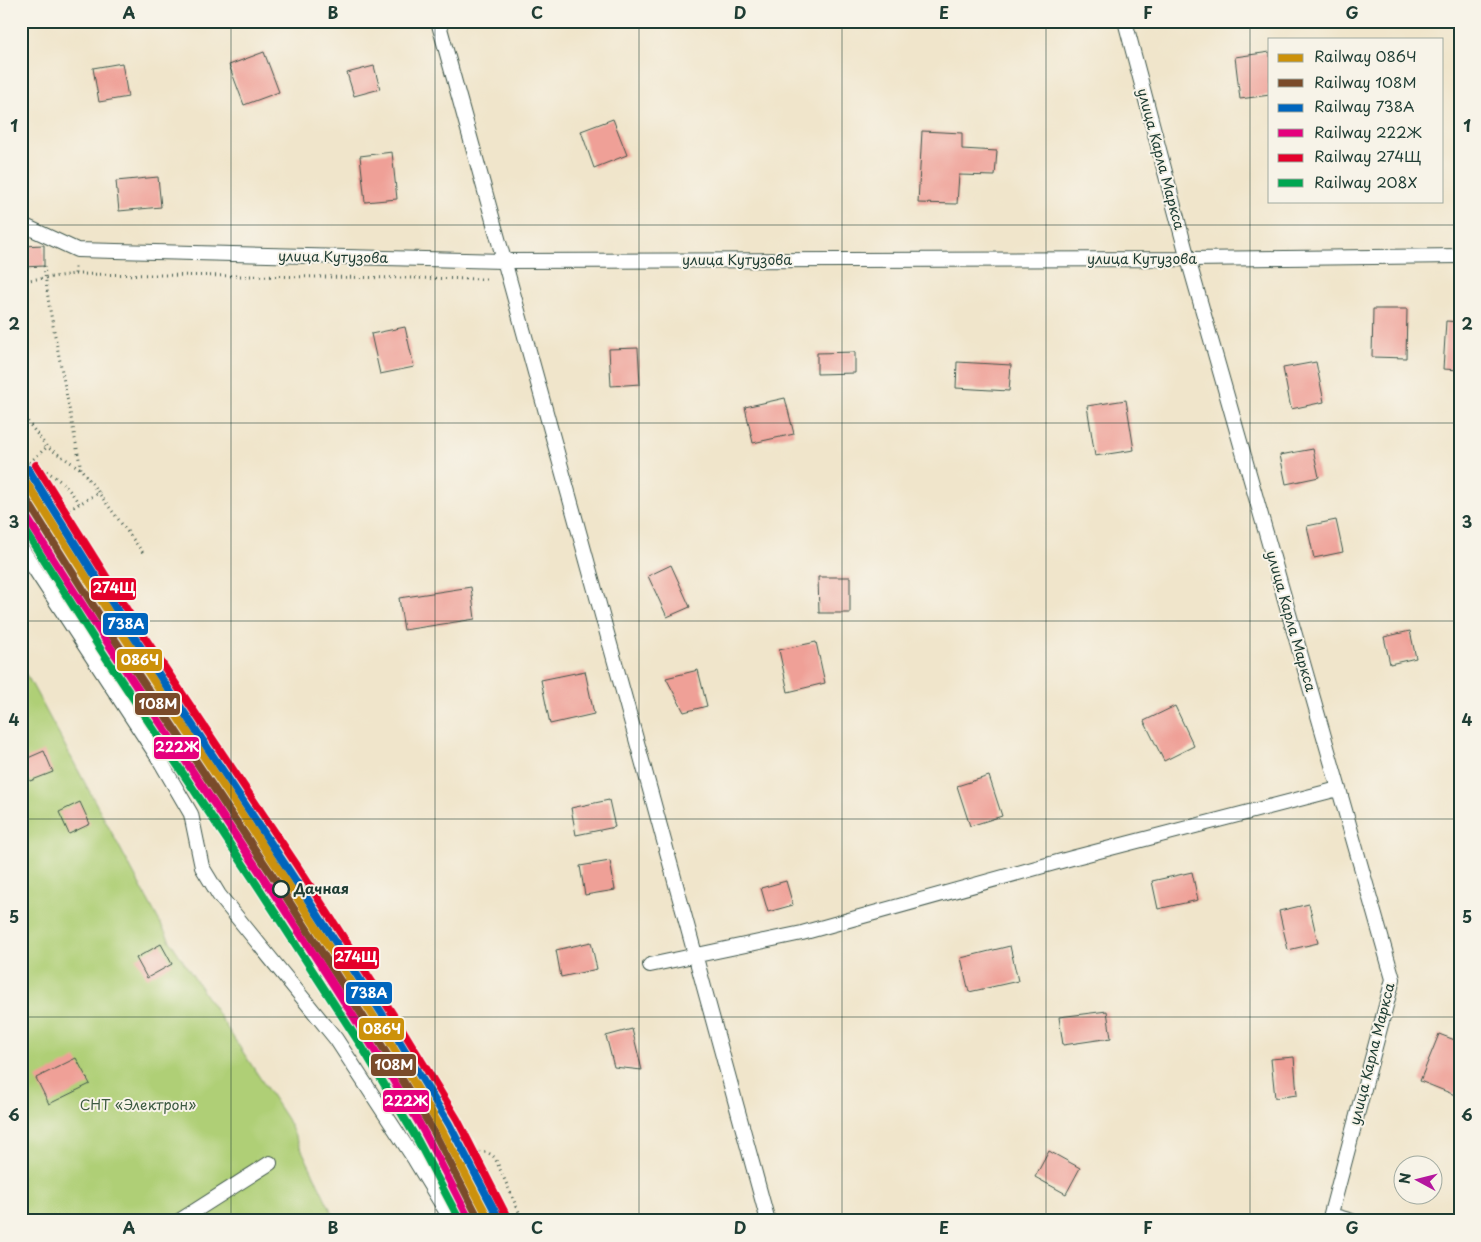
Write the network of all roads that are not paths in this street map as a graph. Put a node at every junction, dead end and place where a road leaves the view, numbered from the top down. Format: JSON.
{"nodes":[{"id":1,"x":438,"y":21,"type":"edge"},
{"id":2,"x":1124,"y":21,"type":"edge"},
{"id":3,"x":21,"y":224,"type":"edge"},
{"id":4,"x":1460,"y":256,"type":"edge"},
{"id":5,"x":1188,"y":259,"type":"junction"},
{"id":6,"x":503,"y":261,"type":"junction"},
{"id":7,"x":23,"y":555,"type":"edge"},
{"id":8,"x":1338,"y":788,"type":"junction"},
{"id":9,"x":697,"y":955,"type":"junction"},
{"id":10,"x":650,"y":964,"type":"dead end"},
{"id":11,"x":270,"y":1163,"type":"dead end"},
{"id":12,"x":1330,"y":1218,"type":"edge"},
{"id":13,"x":178,"y":1221,"type":"edge"},
{"id":14,"x":452,"y":1221,"type":"edge"},
{"id":15,"x":768,"y":1221,"type":"edge"},
{"id":16,"x":1352,"y":1221,"type":"edge"}],
"edges":[{"from":1,"to":6,"type":"street"},
{"from":2,"to":5,"type":"street","name":"улица Карла Маркса"},
{"from":3,"to":6,"type":"street","name":"улица Кутузова"},
{"from":4,"to":5,"type":"street","name":"улица Кутузова"},
{"from":5,"to":6,"type":"street","name":"улица Кутузова"},
{"from":5,"to":8,"type":"street","name":"улица Карла Маркса"},
{"from":6,"to":9,"type":"street"},
{"from":7,"to":14,"type":"street"},
{"from":8,"to":9,"type":"street"},
{"from":8,"to":12,"type":"street","name":"улица Карла Маркса"},
{"from":9,"to":10,"type":"street"},
{"from":9,"to":15,"type":"street"},
{"from":11,"to":13,"type":"street"},
{"from":12,"to":16,"type":"street"}]}
